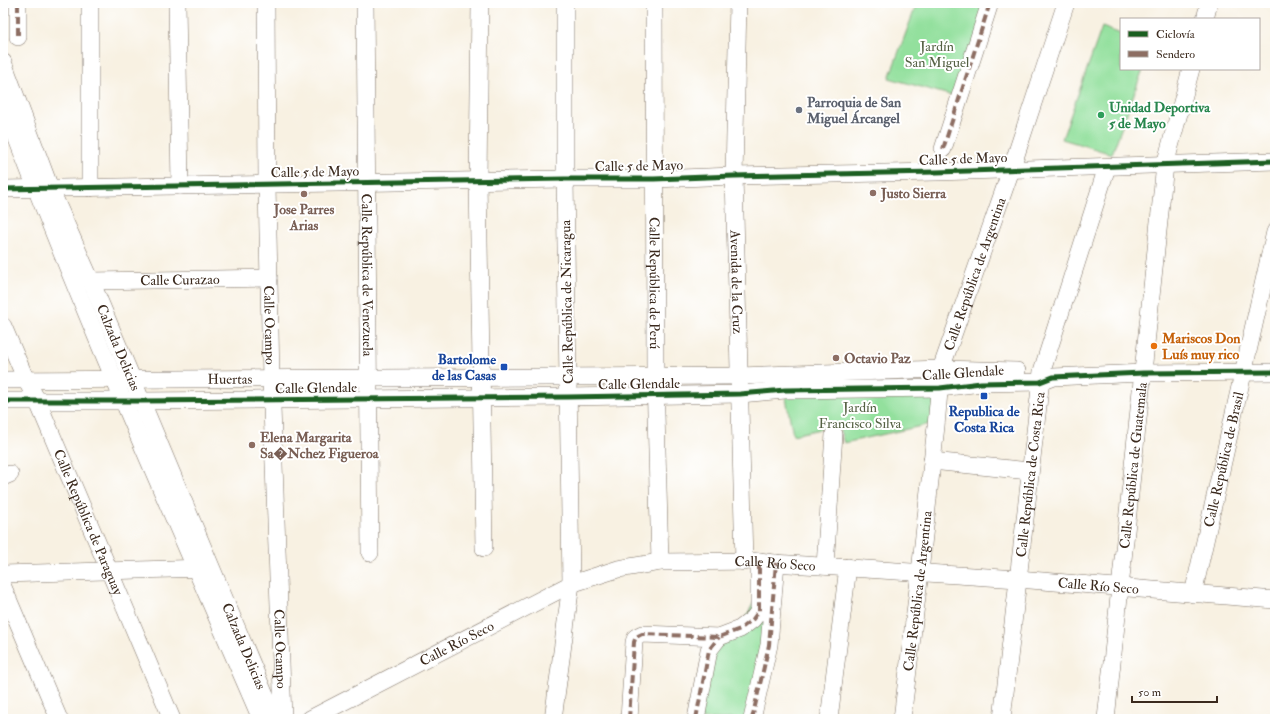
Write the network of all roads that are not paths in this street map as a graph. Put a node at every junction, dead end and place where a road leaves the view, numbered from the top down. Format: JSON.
{"nodes":[{"id":1,"x":18,"y":3,"type":"edge"},
{"id":2,"x":90,"y":3,"type":"edge"},
{"id":3,"x":177,"y":3,"type":"edge"},
{"id":4,"x":266,"y":3,"type":"edge"},
{"id":5,"x":365,"y":3,"type":"edge"},
{"id":6,"x":480,"y":3,"type":"edge"},
{"id":7,"x":565,"y":3,"type":"edge"},
{"id":8,"x":654,"y":3,"type":"edge"},
{"id":9,"x":738,"y":3,"type":"edge"},
{"id":10,"x":990,"y":3,"type":"edge"},
{"id":11,"x":1066,"y":3,"type":"edge"},
{"id":12,"x":1209,"y":3,"type":"edge"},
{"id":13,"x":1205,"y":18,"type":"edge"},
{"id":14,"x":18,"y":37,"type":"dead end"},
{"id":15,"x":3,"y":62,"type":"edge"},
{"id":16,"x":1191,"y":70,"type":"edge"},
{"id":17,"x":3,"y":102,"type":"edge"},
{"id":18,"x":943,"y":149,"type":"dead end"},
{"id":19,"x":1275,"y":161,"type":"edge"},
{"id":20,"x":1165,"y":165,"type":"junction"},
{"id":21,"x":1107,"y":167,"type":"junction"},
{"id":22,"x":1011,"y":170,"type":"junction"},
{"id":23,"x":734,"y":176,"type":"junction"},
{"id":24,"x":565,"y":179,"type":"junction"},
{"id":25,"x":654,"y":179,"type":"junction"},
{"id":26,"x":478,"y":180,"type":"junction"},
{"id":27,"x":366,"y":183,"type":"junction"},
{"id":28,"x":267,"y":184,"type":"junction"},
{"id":29,"x":180,"y":186,"type":"junction"},
{"id":30,"x":90,"y":188,"type":"junction"},
{"id":31,"x":3,"y":189,"type":"edge"},
{"id":32,"x":43,"y":189,"type":"junction"},
{"id":33,"x":1275,"y":232,"type":"edge"},
{"id":34,"x":269,"y":278,"type":"junction"},
{"id":35,"x":90,"y":281,"type":"junction"},
{"id":36,"x":3,"y":326,"type":"edge"},
{"id":37,"x":941,"y":369,"type":"junction"},
{"id":38,"x":1243,"y":372,"type":"junction"},
{"id":39,"x":1275,"y":372,"type":"edge"},
{"id":40,"x":1143,"y":373,"type":"junction"},
{"id":41,"x":655,"y":376,"type":"junction"},
{"id":42,"x":739,"y":376,"type":"junction"},
{"id":43,"x":481,"y":377,"type":"junction"},
{"id":44,"x":568,"y":377,"type":"junction"},
{"id":45,"x":1045,"y":377,"type":"junction"},
{"id":46,"x":369,"y":378,"type":"junction"},
{"id":47,"x":271,"y":379,"type":"junction"},
{"id":48,"x":3,"y":380,"type":"edge"},
{"id":49,"x":26,"y":380,"type":"junction"},
{"id":50,"x":115,"y":380,"type":"junction"},
{"id":51,"x":132,"y":380,"type":"junction"},
{"id":52,"x":940,"y":388,"type":"junction"},
{"id":53,"x":740,"y":394,"type":"junction"},
{"id":54,"x":655,"y":395,"type":"junction"},
{"id":55,"x":568,"y":397,"type":"junction"},
{"id":56,"x":482,"y":398,"type":"junction"},
{"id":57,"x":369,"y":399,"type":"junction"},
{"id":58,"x":37,"y":400,"type":"junction"},
{"id":59,"x":272,"y":400,"type":"junction"},
{"id":60,"x":3,"y":401,"type":"edge"},
{"id":61,"x":141,"y":401,"type":"junction"},
{"id":62,"x":124,"y":402,"type":"junction"},
{"id":63,"x":834,"y":434,"type":"dead end"},
{"id":64,"x":932,"y":461,"type":"junction"},
{"id":65,"x":1030,"y":471,"type":"junction"},
{"id":66,"x":484,"y":548,"type":"dead end"},
{"id":67,"x":370,"y":552,"type":"dead end"},
{"id":68,"x":660,"y":562,"type":"junction"},
{"id":69,"x":760,"y":562,"type":"junction"},
{"id":70,"x":825,"y":566,"type":"junction"},
{"id":71,"x":848,"y":567,"type":"junction"},
{"id":72,"x":204,"y":568,"type":"junction"},
{"id":73,"x":109,"y":571,"type":"junction"},
{"id":74,"x":920,"y":572,"type":"junction"},
{"id":75,"x":3,"y":574,"type":"edge"},
{"id":76,"x":1018,"y":579,"type":"junction"},
{"id":77,"x":571,"y":584,"type":"junction"},
{"id":78,"x":3,"y":587,"type":"edge"},
{"id":79,"x":1120,"y":588,"type":"junction"},
{"id":80,"x":1192,"y":594,"type":"junction"},
{"id":81,"x":1275,"y":600,"type":"edge"},
{"id":82,"x":765,"y":611,"type":"junction"},
{"id":83,"x":719,"y":637,"type":"junction"},
{"id":84,"x":59,"y":719,"type":"edge"},
{"id":85,"x":172,"y":719,"type":"edge"},
{"id":86,"x":261,"y":719,"type":"edge"},
{"id":87,"x":275,"y":719,"type":"edge"},
{"id":88,"x":283,"y":719,"type":"edge"},
{"id":89,"x":310,"y":719,"type":"edge"},
{"id":90,"x":553,"y":719,"type":"edge"},
{"id":91,"x":629,"y":719,"type":"edge"},
{"id":92,"x":696,"y":719,"type":"edge"},
{"id":93,"x":752,"y":719,"type":"edge"},
{"id":94,"x":828,"y":719,"type":"edge"},
{"id":95,"x":902,"y":719,"type":"edge"},
{"id":96,"x":1002,"y":719,"type":"edge"},
{"id":97,"x":1106,"y":719,"type":"edge"}],
"edges":[{"from":1,"to":14,"type":"street"},
{"from":2,"to":30,"type":"street"},
{"from":3,"to":29,"type":"street"},
{"from":4,"to":28,"type":"street","name":"Calle Ocampo"},
{"from":5,"to":27,"type":"street","name":"Calle República de Venezuela"},
{"from":6,"to":26,"type":"street"},
{"from":7,"to":24,"type":"street","name":"Calle República de Nicaragua"},
{"from":8,"to":25,"type":"street","name":"Calle República de Perú"},
{"from":9,"to":23,"type":"street","name":"Avenida de la Cruz"},
{"from":10,"to":18,"type":"street"},
{"from":11,"to":22,"type":"street","name":"Calle República de Argentina"},
{"from":12,"to":13,"type":"street"},
{"from":15,"to":32,"type":"street","name":"Calzada Delicias"},
{"from":16,"to":20,"type":"street","name":"Calle República de Guatemala"},
{"from":17,"to":32,"type":"street","name":"Calzada Delicias"},
{"from":19,"to":20,"type":"street","name":"Calle 5 de Mayo"},
{"from":20,"to":21,"type":"street","name":"Calle 5 de Mayo"},
{"from":20,"to":40,"type":"street","name":"Calle República de Guatemala"},
{"from":21,"to":22,"type":"street","name":"Calle 5 de Mayo"},
{"from":21,"to":45,"type":"street","name":"Calle República de Costa Rica"},
{"from":22,"to":23,"type":"street","name":"Calle 5 de Mayo"},
{"from":22,"to":37,"type":"street","name":"Calle República de Argentina"},
{"from":23,"to":25,"type":"street","name":"Calle 5 de Mayo"},
{"from":23,"to":42,"type":"street","name":"Avenida de la Cruz"},
{"from":24,"to":25,"type":"street","name":"Calle 5 de Mayo"},
{"from":24,"to":26,"type":"street","name":"Calle 5 de Mayo"},
{"from":24,"to":44,"type":"street","name":"Calle República de Nicaragua"},
{"from":25,"to":41,"type":"street","name":"Calle República de Perú"},
{"from":26,"to":27,"type":"street","name":"Calle 5 de Mayo"},
{"from":26,"to":43,"type":"street"},
{"from":27,"to":28,"type":"street","name":"Calle 5 de Mayo"},
{"from":27,"to":46,"type":"street","name":"Calle República de Venezuela"},
{"from":28,"to":29,"type":"street","name":"Calle 5 de Mayo"},
{"from":28,"to":34,"type":"street","name":"Calle Ocampo"},
{"from":29,"to":30,"type":"street","name":"Calle 5 de Mayo"},
{"from":30,"to":32,"type":"street","name":"Calle 5 de Mayo"},
{"from":31,"to":32,"type":"street","name":"Calle 5 de Mayo"},
{"from":32,"to":35,"type":"street","name":"Calzada Delicias"},
{"from":32,"to":50,"type":"street","name":"Calzada Delicias"},
{"from":33,"to":38,"type":"street","name":"Calle República de Brasil"},
{"from":34,"to":35,"type":"street","name":"Calle Curazao"},
{"from":34,"to":47,"type":"street","name":"Calle Ocampo"},
{"from":35,"to":51,"type":"street","name":"Calzada Delicias"},
{"from":36,"to":49,"type":"street","name":"Calle República de Paraguay"},
{"from":37,"to":42,"type":"street","name":"Calle Glendale"},
{"from":37,"to":45,"type":"street","name":"Calle Glendale"},
{"from":37,"to":52,"type":"street","name":"Calle República de Argentina"},
{"from":38,"to":39,"type":"street","name":"Calle Glendale"},
{"from":38,"to":40,"type":"street","name":"Calle Glendale"},
{"from":38,"to":80,"type":"street","name":"Calle República de Brasil"},
{"from":40,"to":45,"type":"street","name":"Calle Glendale"},
{"from":40,"to":79,"type":"street","name":"Calle República de Guatemala"},
{"from":41,"to":42,"type":"street","name":"Calle Glendale"},
{"from":41,"to":44,"type":"street","name":"Calle Glendale"},
{"from":41,"to":54,"type":"street","name":"Calle República de Perú"},
{"from":42,"to":53,"type":"street","name":"Avenida de la Cruz"},
{"from":43,"to":44,"type":"street","name":"Calle Glendale"},
{"from":43,"to":46,"type":"street","name":"Huertas"},
{"from":43,"to":56,"type":"street"},
{"from":44,"to":55,"type":"street","name":"Calle República de Nicaragua"},
{"from":45,"to":52,"type":"street","name":"Calle Glendale"},
{"from":45,"to":65,"type":"street","name":"Calle República de Costa Rica"},
{"from":46,"to":47,"type":"street","name":"Huertas"},
{"from":46,"to":57,"type":"street","name":"Calle República de Venezuela"},
{"from":47,"to":51,"type":"street","name":"Huertas"},
{"from":47,"to":59,"type":"street","name":"Calle Ocampo"},
{"from":48,"to":49,"type":"street","name":"Huertas"},
{"from":49,"to":50,"type":"street","name":"Huertas"},
{"from":49,"to":58,"type":"street","name":"Calle República de Paraguay"},
{"from":50,"to":51,"type":"street","name":"Huertas"},
{"from":50,"to":62,"type":"street","name":"Calzada Delicias"},
{"from":51,"to":61,"type":"street","name":"Calzada Delicias"},
{"from":52,"to":53,"type":"street","name":"Calle Glendale"},
{"from":52,"to":64,"type":"street","name":"Calle República de Argentina"},
{"from":53,"to":54,"type":"street","name":"Calle Glendale"},
{"from":53,"to":69,"type":"street","name":"Avenida de la Cruz"},
{"from":54,"to":55,"type":"street","name":"Calle Glendale"},
{"from":54,"to":68,"type":"street","name":"Calle República de Perú"},
{"from":55,"to":56,"type":"street","name":"Calle Glendale"},
{"from":55,"to":77,"type":"street","name":"Calle República de Nicaragua"},
{"from":56,"to":57,"type":"street","name":"Calle Glendale"},
{"from":56,"to":66,"type":"street"},
{"from":57,"to":59,"type":"street","name":"Calle Glendale"},
{"from":57,"to":67,"type":"street","name":"Calle República de Venezuela"},
{"from":58,"to":60,"type":"street","name":"Calle Glendale"},
{"from":58,"to":62,"type":"street","name":"Calle Glendale"},
{"from":58,"to":73,"type":"street","name":"Calle República de Paraguay"},
{"from":59,"to":61,"type":"street","name":"Calle Glendale"},
{"from":59,"to":88,"type":"street","name":"Calle Ocampo"},
{"from":61,"to":62,"type":"street","name":"Calle Glendale"},
{"from":61,"to":72,"type":"street","name":"Calzada Delicias"},
{"from":62,"to":72,"type":"street","name":"Calzada Delicias"},
{"from":63,"to":70,"type":"street"},
{"from":64,"to":65,"type":"street"},
{"from":64,"to":74,"type":"street","name":"Calle República de Argentina"},
{"from":65,"to":76,"type":"street","name":"Calle República de Costa Rica"},
{"from":68,"to":69,"type":"street","name":"Calle Río Seco"},
{"from":68,"to":77,"type":"street","name":"Calle Río Seco"},
{"from":69,"to":70,"type":"street","name":"Calle Río Seco"},
{"from":69,"to":82,"type":"street","name":"Avenida de la Cruz"},
{"from":70,"to":71,"type":"street","name":"Calle Río Seco"},
{"from":71,"to":74,"type":"street","name":"Calle Río Seco"},
{"from":71,"to":94,"type":"street"},
{"from":72,"to":73,"type":"street"},
{"from":72,"to":86,"type":"street","name":"Calzada Delicias"},
{"from":72,"to":87,"type":"street","name":"Calzada Delicias"},
{"from":73,"to":75,"type":"street"},
{"from":73,"to":85,"type":"street","name":"Calle República de Paraguay"},
{"from":74,"to":76,"type":"street","name":"Calle Río Seco"},
{"from":74,"to":95,"type":"street","name":"Calle República de Argentina"},
{"from":76,"to":79,"type":"street","name":"Calle Río Seco"},
{"from":76,"to":96,"type":"street","name":"Calle República de Costa Rica"},
{"from":77,"to":89,"type":"street","name":"Calle Río Seco"},
{"from":77,"to":90,"type":"street","name":"Calle República de Nicaragua"},
{"from":78,"to":84,"type":"street"},
{"from":79,"to":80,"type":"street","name":"Calle Río Seco"},
{"from":79,"to":97,"type":"street","name":"Calle República de Guatemala"},
{"from":80,"to":81,"type":"street","name":"Calle Río Seco"},
{"from":82,"to":83,"type":"street"},
{"from":82,"to":93,"type":"street","name":"Avenida de la Cruz"},
{"from":83,"to":91,"type":"street"},
{"from":83,"to":92,"type":"street"}]}
